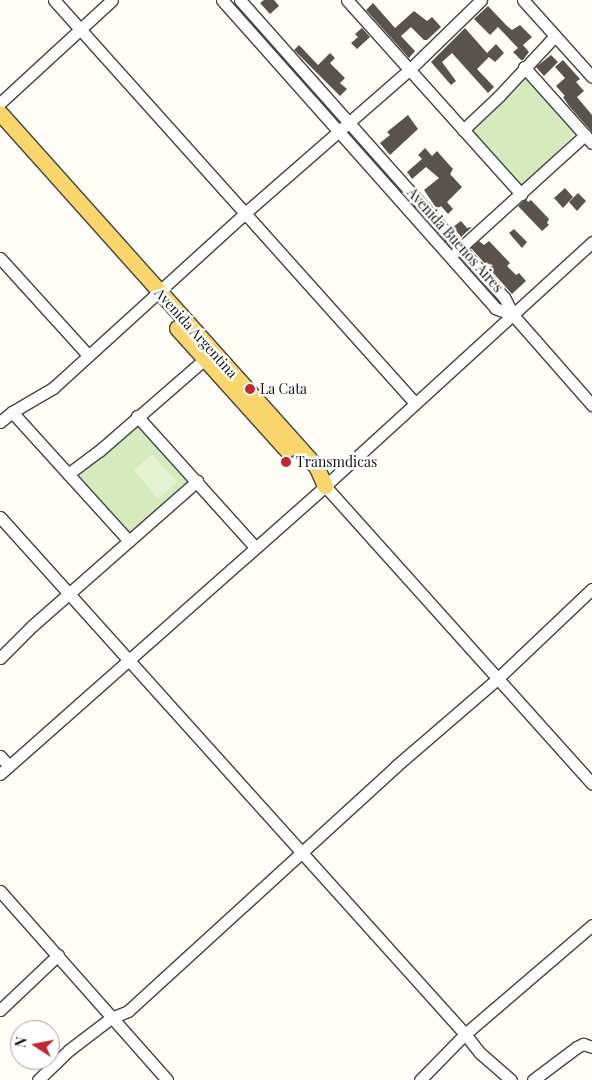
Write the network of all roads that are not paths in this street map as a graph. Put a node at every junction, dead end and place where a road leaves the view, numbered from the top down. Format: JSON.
{"nodes":[{"id":1,"x":54,"y":0,"type":"edge"},
{"id":2,"x":112,"y":0,"type":"edge"},
{"id":3,"x":240,"y":0,"type":"edge"},
{"id":4,"x":364,"y":0,"type":"edge"},
{"id":5,"x":481,"y":0,"type":"edge"},
{"id":6,"x":523,"y":0,"type":"edge"},
{"id":7,"x":228,"y":2,"type":"edge"},
{"id":8,"x":351,"y":4,"type":"edge"},
{"id":9,"x":79,"y":29,"type":"junction"},
{"id":10,"x":555,"y":36,"type":"junction"},
{"id":11,"x":524,"y":67,"type":"junction"},
{"id":12,"x":409,"y":70,"type":"junction"},
{"id":13,"x":592,"y":77,"type":"edge"},
{"id":14,"x":0,"y":104,"type":"edge"},
{"id":15,"x":0,"y":114,"type":"edge"},
{"id":16,"x":349,"y":122,"type":"junction"},
{"id":17,"x":0,"y":129,"type":"edge"},
{"id":18,"x":463,"y":130,"type":"junction"},
{"id":19,"x":338,"y":131,"type":"junction"},
{"id":20,"x":588,"y":139,"type":"edge"},
{"id":21,"x":521,"y":194,"type":"junction"},
{"id":22,"x":245,"y":213,"type":"junction"},
{"id":23,"x":592,"y":242,"type":"edge"},
{"id":24,"x":461,"y":248,"type":"junction"},
{"id":25,"x":0,"y":258,"type":"edge"},
{"id":26,"x":450,"y":258,"type":"junction"},
{"id":27,"x":154,"y":295,"type":"junction"},
{"id":28,"x":513,"y":315,"type":"junction"},
{"id":29,"x":88,"y":355,"type":"junction"},
{"id":30,"x":205,"y":359,"type":"junction"},
{"id":31,"x":415,"y":403,"type":"junction"},
{"id":32,"x":592,"y":405,"type":"edge"},
{"id":33,"x":12,"y":412,"type":"junction"},
{"id":34,"x":137,"y":416,"type":"junction"},
{"id":35,"x":0,"y":422,"type":"edge"},
{"id":36,"x":68,"y":474,"type":"junction"},
{"id":37,"x":197,"y":481,"type":"junction"},
{"id":38,"x":325,"y":486,"type":"junction"},
{"id":39,"x":0,"y":517,"type":"edge"},
{"id":40,"x":129,"y":541,"type":"junction"},
{"id":41,"x":255,"y":547,"type":"junction"},
{"id":42,"x":592,"y":589,"type":"edge"},
{"id":43,"x":69,"y":593,"type":"junction"},
{"id":44,"x":1,"y":656,"type":"edge"},
{"id":45,"x":128,"y":660,"type":"junction"},
{"id":46,"x":497,"y":680,"type":"junction"},
{"id":47,"x":0,"y":756,"type":"edge"},
{"id":48,"x":9,"y":766,"type":"junction"},
{"id":49,"x":0,"y":774,"type":"edge"},
{"id":50,"x":592,"y":784,"type":"edge"},
{"id":51,"x":301,"y":853,"type":"junction"},
{"id":52,"x":0,"y":891,"type":"edge"},
{"id":53,"x":592,"y":925,"type":"edge"},
{"id":54,"x":58,"y":955,"type":"junction"},
{"id":55,"x":0,"y":1010,"type":"edge"},
{"id":56,"x":111,"y":1018,"type":"junction"},
{"id":57,"x":465,"y":1034,"type":"junction"},
{"id":58,"x":592,"y":1047,"type":"edge"},
{"id":59,"x":163,"y":1079,"type":"edge"},
{"id":60,"x":38,"y":1080,"type":"edge"},
{"id":61,"x":420,"y":1080,"type":"edge"},
{"id":62,"x":511,"y":1080,"type":"edge"},
{"id":63,"x":533,"y":1080,"type":"edge"}],
"edges":[{"from":1,"to":9,"type":"street"},
{"from":2,"to":9,"type":"street"},
{"from":3,"to":16,"type":"street","name":"Avenida Buenos Aires"},
{"from":4,"to":8,"type":"street"},
{"from":5,"to":12,"type":"street"},
{"from":6,"to":10,"type":"street"},
{"from":7,"to":19,"type":"street","name":"Avenida Buenos Aires"},
{"from":8,"to":12,"type":"street"},
{"from":9,"to":14,"type":"street"},
{"from":9,"to":22,"type":"street"},
{"from":10,"to":11,"type":"street"},
{"from":10,"to":13,"type":"street"},
{"from":11,"to":18,"type":"street"},
{"from":11,"to":20,"type":"street"},
{"from":12,"to":16,"type":"street"},
{"from":12,"to":18,"type":"street"},
{"from":15,"to":27,"type":"main road","name":"Avenida Argentina"},
{"from":16,"to":19,"type":"street"},
{"from":16,"to":24,"type":"street","name":"Avenida Buenos Aires"},
{"from":17,"to":27,"type":"main road","name":"Avenida Argentina"},
{"from":18,"to":21,"type":"street"},
{"from":19,"to":22,"type":"street"},
{"from":19,"to":26,"type":"street","name":"Avenida Buenos Aires"},
{"from":20,"to":21,"type":"street"},
{"from":21,"to":24,"type":"street"},
{"from":22,"to":27,"type":"street"},
{"from":22,"to":31,"type":"street"},
{"from":23,"to":28,"type":"street"},
{"from":24,"to":26,"type":"street"},
{"from":24,"to":28,"type":"street","name":"Avenida Buenos Aires"},
{"from":25,"to":29,"type":"street"},
{"from":26,"to":28,"type":"street","name":"Avenida Buenos Aires"},
{"from":27,"to":29,"type":"street"},
{"from":27,"to":30,"type":"main road","name":"Avenida Argentina"},
{"from":27,"to":38,"type":"main road","name":"Avenida Argentina"},
{"from":28,"to":31,"type":"street"},
{"from":28,"to":32,"type":"street"},
{"from":29,"to":33,"type":"street"},
{"from":30,"to":34,"type":"street"},
{"from":30,"to":38,"type":"main road","name":"Avenida Argentina"},
{"from":31,"to":38,"type":"street"},
{"from":33,"to":35,"type":"street"},
{"from":33,"to":36,"type":"street"},
{"from":34,"to":36,"type":"street"},
{"from":34,"to":37,"type":"street"},
{"from":36,"to":40,"type":"street"},
{"from":37,"to":40,"type":"street"},
{"from":37,"to":41,"type":"street"},
{"from":38,"to":41,"type":"street"},
{"from":38,"to":46,"type":"street"},
{"from":39,"to":43,"type":"street"},
{"from":40,"to":43,"type":"street"},
{"from":41,"to":45,"type":"street"},
{"from":42,"to":46,"type":"street"},
{"from":43,"to":44,"type":"street"},
{"from":43,"to":45,"type":"street"},
{"from":45,"to":48,"type":"street"},
{"from":45,"to":51,"type":"street"},
{"from":46,"to":50,"type":"street"},
{"from":46,"to":51,"type":"street"},
{"from":47,"to":48,"type":"street"},
{"from":48,"to":49,"type":"street"},
{"from":51,"to":56,"type":"street"},
{"from":51,"to":57,"type":"street"},
{"from":52,"to":54,"type":"street"},
{"from":53,"to":57,"type":"street"},
{"from":54,"to":55,"type":"street"},
{"from":54,"to":56,"type":"street"},
{"from":56,"to":59,"type":"street"},
{"from":56,"to":60,"type":"street"},
{"from":57,"to":61,"type":"street"},
{"from":57,"to":62,"type":"street"},
{"from":58,"to":63,"type":"street"}]}
